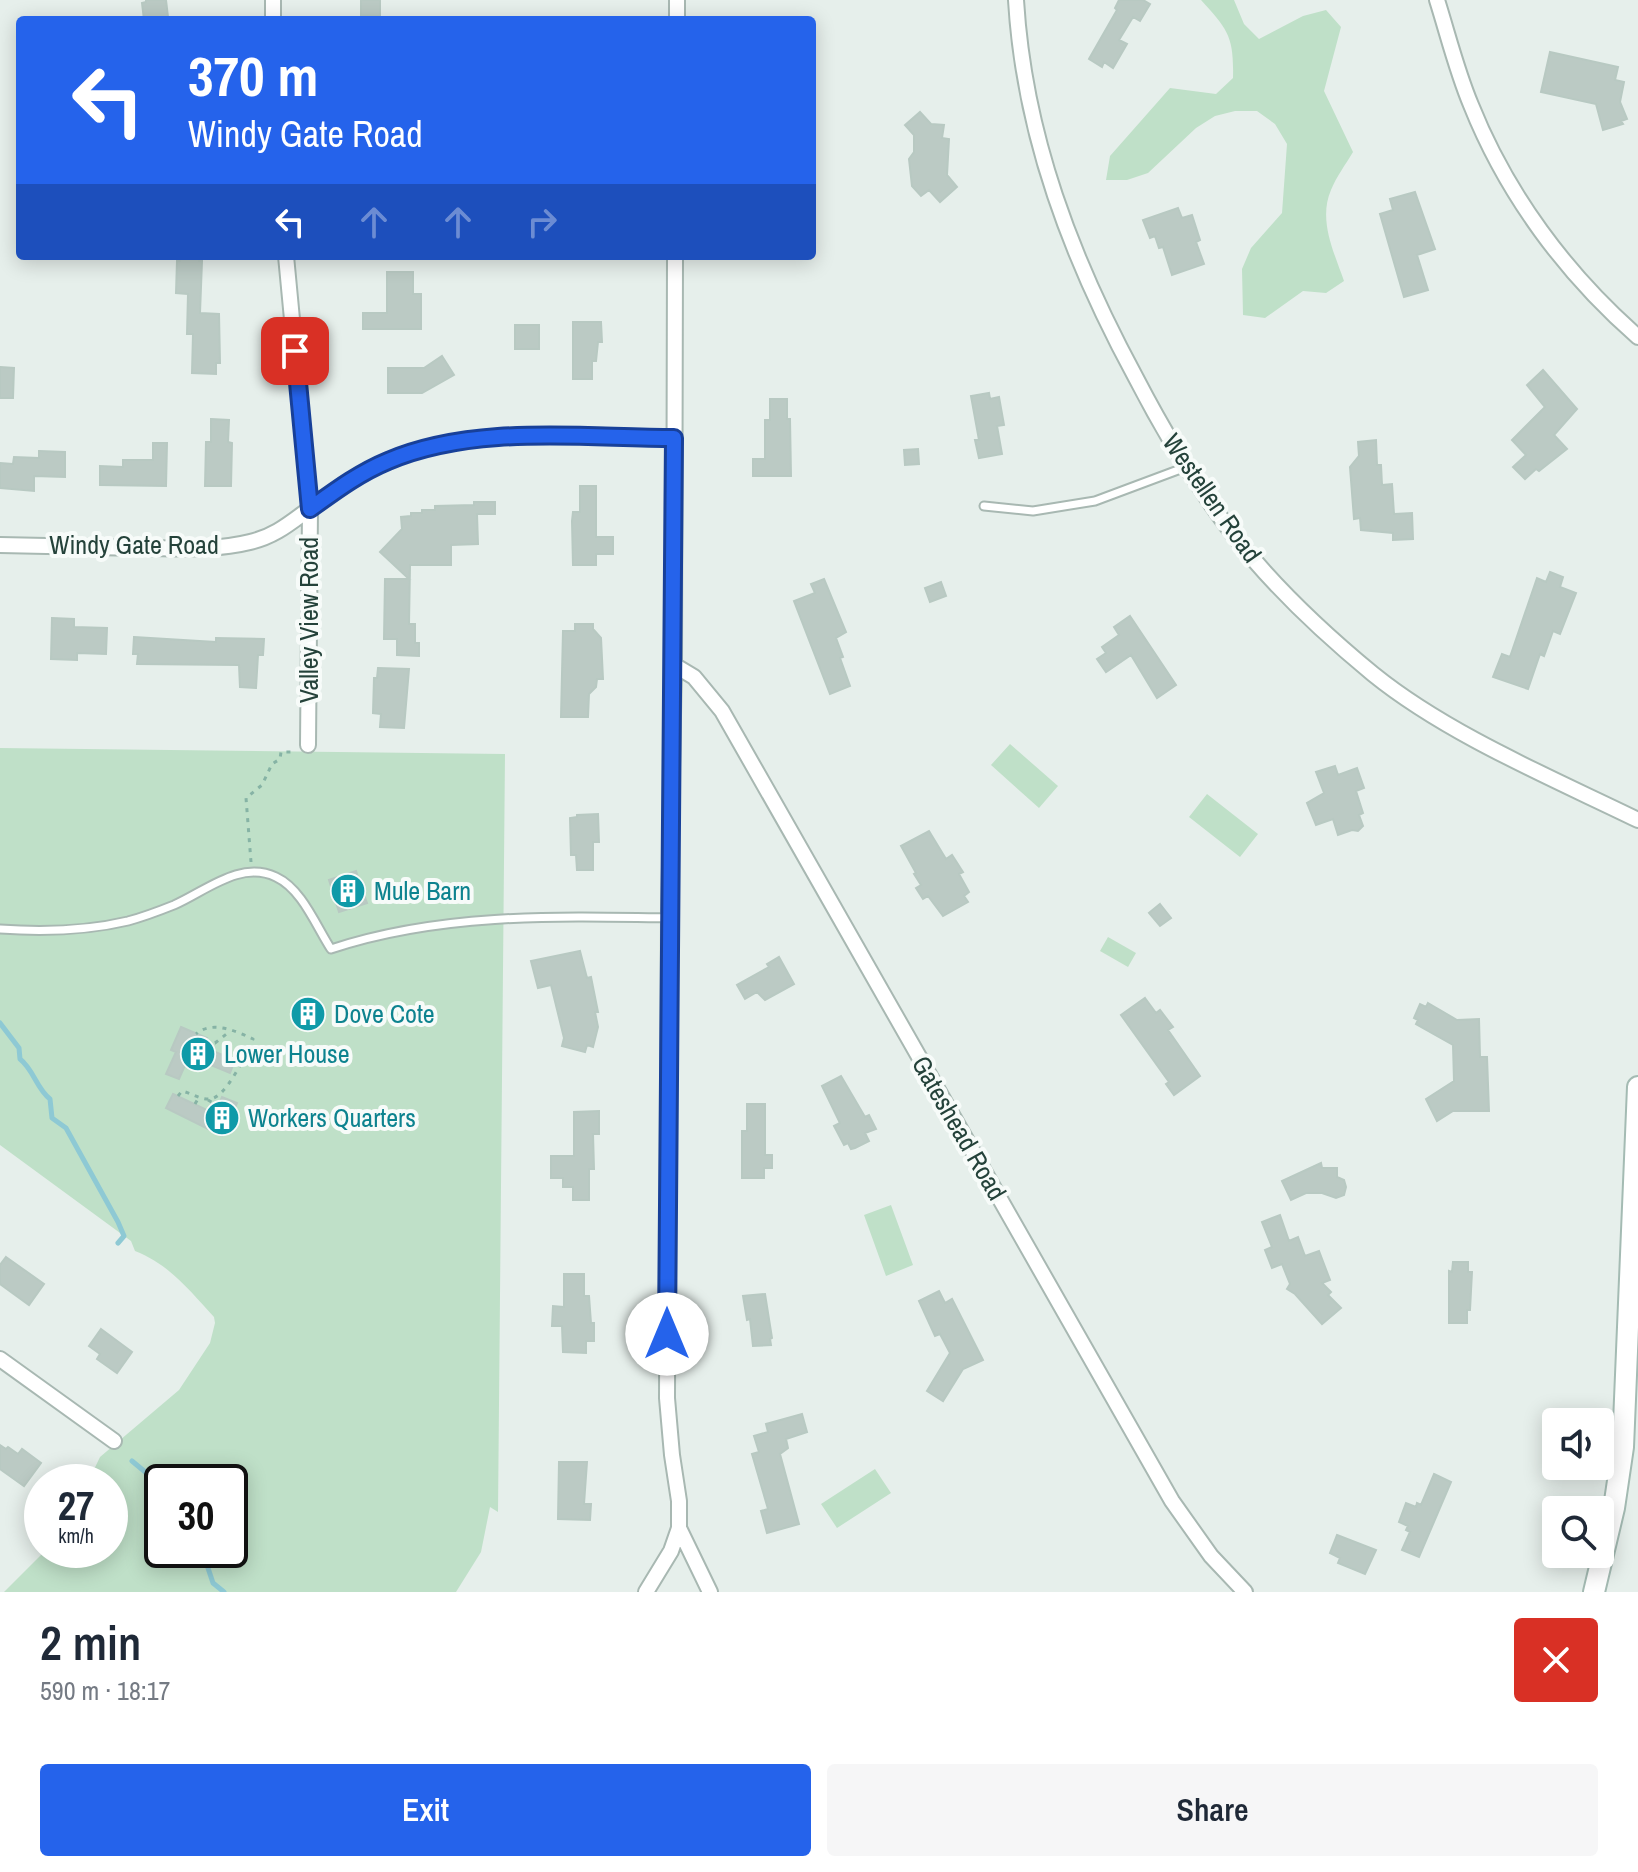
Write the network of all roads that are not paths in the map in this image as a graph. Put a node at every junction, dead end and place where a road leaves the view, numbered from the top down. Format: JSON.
{"nodes":[{"id":1,"x":1016,"y":0,"type":"edge"},
{"id":2,"x":1437,"y":0,"type":"edge"},
{"id":3,"x":286,"y":260,"type":"edge"},
{"id":4,"x":675,"y":260,"type":"edge"},
{"id":5,"x":1638,"y":337,"type":"edge"},
{"id":6,"x":674,"y":438,"type":"junction"},
{"id":7,"x":1186,"y":467,"type":"junction"},
{"id":8,"x":984,"y":506,"type":"dead end"},
{"id":9,"x":310,"y":509,"type":"junction"},
{"id":10,"x":0,"y":545,"type":"edge"},
{"id":11,"x":674,"y":665,"type":"junction"},
{"id":12,"x":308,"y":745,"type":"road end"},
{"id":13,"x":1638,"y":820,"type":"edge"},
{"id":14,"x":669,"y":918,"type":"junction"},
{"id":15,"x":0,"y":929,"type":"edge"},
{"id":16,"x":1638,"y":1087,"type":"edge"},
{"id":17,"x":0,"y":1359,"type":"edge"},
{"id":18,"x":114,"y":1441,"type":"dead end"},
{"id":19,"x":679,"y":1528,"type":"junction"},
{"id":20,"x":646,"y":1592,"type":"edge"},
{"id":21,"x":710,"y":1592,"type":"edge"},
{"id":22,"x":1245,"y":1592,"type":"edge"},
{"id":23,"x":1594,"y":1592,"type":"edge"}],
"edges":[{"from":1,"to":7,"type":"street","name":"Westellen Road"},
{"from":2,"to":5,"type":"street"},
{"from":3,"to":9,"type":"street","name":"Valley View Road"},
{"from":4,"to":6,"type":"street"},
{"from":6,"to":9,"type":"street","name":"Windy Gate Road"},
{"from":6,"to":11,"type":"street"},
{"from":7,"to":8,"type":"lane"},
{"from":7,"to":13,"type":"street","name":"Westellen Road"},
{"from":9,"to":10,"type":"street","name":"Windy Gate Road"},
{"from":9,"to":12,"type":"street","name":"Valley View Road"},
{"from":11,"to":14,"type":"street"},
{"from":11,"to":22,"type":"street","name":"Gateshead Road"},
{"from":14,"to":15,"type":"lane"},
{"from":14,"to":19,"type":"street"},
{"from":16,"to":23,"type":"street"},
{"from":17,"to":18,"type":"street"},
{"from":19,"to":20,"type":"street"},
{"from":19,"to":21,"type":"street"}]}
